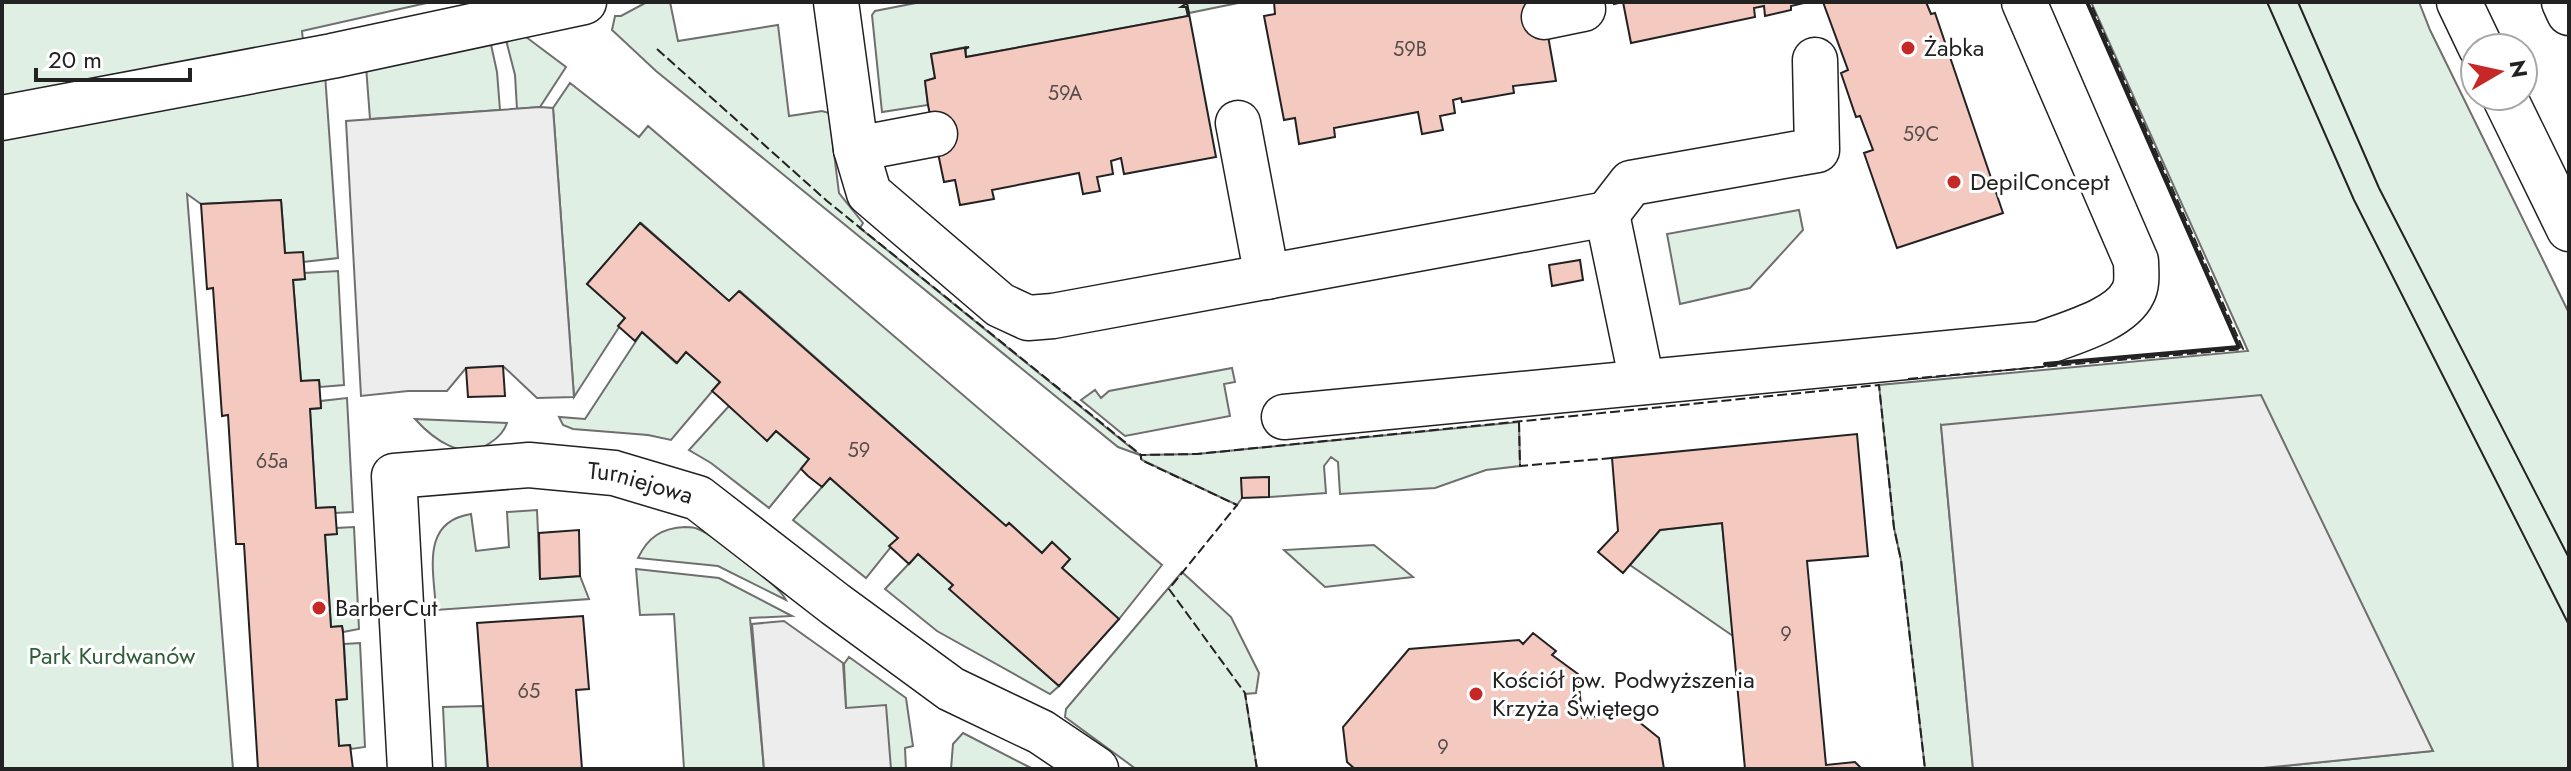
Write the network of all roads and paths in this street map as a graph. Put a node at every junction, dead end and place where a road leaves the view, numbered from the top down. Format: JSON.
{"nodes":[{"id":1,"x":836,"y":2,"type":"edge"},
{"id":2,"x":2024,"y":2,"type":"edge"},
{"id":3,"x":2459,"y":2,"type":"edge"},
{"id":4,"x":2564,"y":2,"type":"edge"},
{"id":5,"x":581,"y":3,"type":"edge"},
{"id":6,"x":496,"y":11,"type":"edge"},
{"id":7,"x":2569,"y":13,"type":"edge"},
{"id":8,"x":2473,"y":32,"type":"edge"},
{"id":9,"x":1815,"y":60,"type":"dead end"},
{"id":10,"x":2512,"y":112,"type":"edge"},
{"id":11,"x":2,"y":118,"type":"edge"},
{"id":12,"x":1238,"y":123,"type":"dead end"},
{"id":13,"x":935,"y":134,"type":"dead end"},
{"id":14,"x":856,"y":149,"type":"junction"},
{"id":15,"x":1607,"y":214,"type":"junction"},
{"id":16,"x":2569,"y":229,"type":"edge"},
{"id":17,"x":1267,"y":277,"type":"junction"},
{"id":18,"x":1642,"y":382,"type":"junction"},
{"id":19,"x":1284,"y":417,"type":"dead end"},
{"id":20,"x":410,"y":769,"type":"edge"},
{"id":21,"x":1096,"y":769,"type":"edge"}],
"edges":[{"from":1,"to":14,"type":"street"},
{"from":2,"to":18,"type":"street"},
{"from":3,"to":8,"type":"street"},
{"from":4,"to":7,"type":"street"},
{"from":5,"to":6,"type":"street"},
{"from":6,"to":11,"type":"street"},
{"from":9,"to":15,"type":"street"},
{"from":10,"to":16,"type":"street"},
{"from":12,"to":17,"type":"street"},
{"from":13,"to":14,"type":"street"},
{"from":14,"to":17,"type":"street"},
{"from":15,"to":17,"type":"street"},
{"from":15,"to":18,"type":"street"},
{"from":18,"to":19,"type":"street"},
{"from":20,"to":21,"type":"street","name":"Turniejowa"}]}
